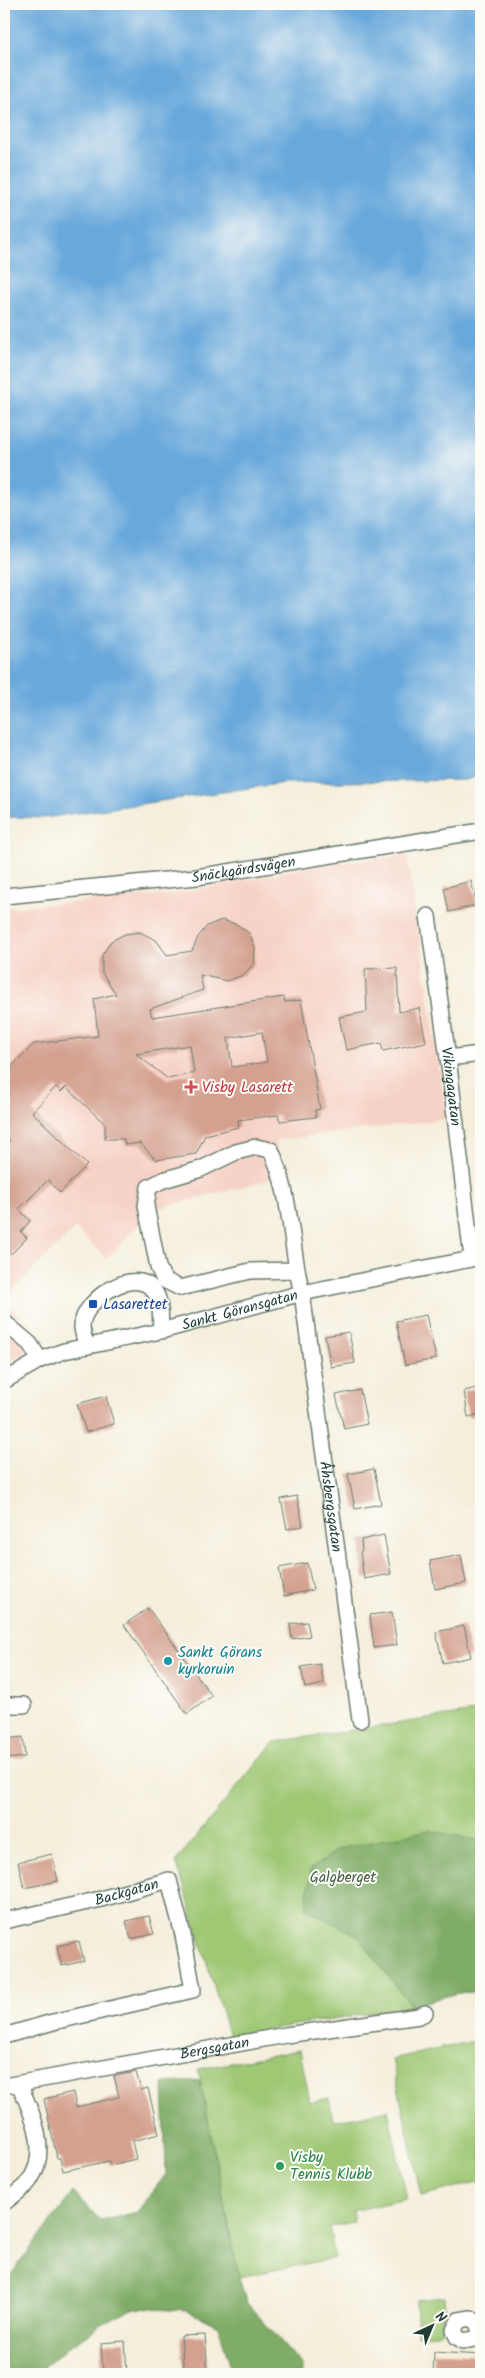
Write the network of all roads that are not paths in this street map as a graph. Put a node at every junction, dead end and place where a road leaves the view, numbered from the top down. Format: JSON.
{"nodes":[{"id":1,"x":481,"y":831,"type":"edge"},
{"id":2,"x":4,"y":896,"type":"edge"},
{"id":3,"x":428,"y":916,"type":"dead end"},
{"id":4,"x":481,"y":1054,"type":"edge"},
{"id":5,"x":448,"y":1058,"type":"junction"},
{"id":6,"x":477,"y":1257,"type":"edge"},
{"id":7,"x":296,"y":1270,"type":"junction"},
{"id":8,"x":302,"y":1293,"type":"junction"},
{"id":9,"x":4,"y":1323,"type":"edge"},
{"id":10,"x":161,"y":1331,"type":"junction"},
{"id":11,"x":4,"y":1338,"type":"edge"},
{"id":12,"x":86,"y":1346,"type":"junction"},
{"id":13,"x":40,"y":1360,"type":"junction"},
{"id":14,"x":4,"y":1381,"type":"edge"},
{"id":15,"x":4,"y":1705,"type":"edge"},
{"id":16,"x":24,"y":1706,"type":"dead end"},
{"id":17,"x":360,"y":1720,"type":"dead end"},
{"id":18,"x":4,"y":1921,"type":"edge"},
{"id":19,"x":425,"y":2013,"type":"dead end"},
{"id":20,"x":4,"y":2036,"type":"edge"},
{"id":21,"x":19,"y":2084,"type":"junction"},
{"id":22,"x":4,"y":2086,"type":"edge"},
{"id":23,"x":4,"y":2202,"type":"edge"}],
"edges":[{"from":1,"to":2,"type":"street","name":"Snäckgärdsvägen"},
{"from":3,"to":5,"type":"street","name":"Vikingagatan"},
{"from":4,"to":5,"type":"street"},
{"from":5,"to":6,"type":"street","name":"Vikingagatan"},
{"from":6,"to":8,"type":"street","name":"Sankt Göransgatan"},
{"from":7,"to":7,"type":"street","name":"Åhsbergsgatan"},
{"from":7,"to":8,"type":"street","name":"Åhsbergsgatan"},
{"from":8,"to":10,"type":"street","name":"Sankt Göransgatan"},
{"from":8,"to":17,"type":"street","name":"Åhsbergsgatan"},
{"from":9,"to":11,"type":"street"},
{"from":9,"to":13,"type":"street"},
{"from":10,"to":12,"type":"street","name":"Sankt Göransgatan"},
{"from":10,"to":12,"type":"street"},
{"from":12,"to":13,"type":"street","name":"Sankt Göransgatan"},
{"from":13,"to":14,"type":"street","name":"Sankt Göransgatan"},
{"from":15,"to":16,"type":"street"},
{"from":18,"to":20,"type":"street","name":"Backgatan"},
{"from":19,"to":21,"type":"street","name":"Bergsgatan"},
{"from":21,"to":22,"type":"street","name":"Bergsgatan"},
{"from":21,"to":23,"type":"street"}]}
